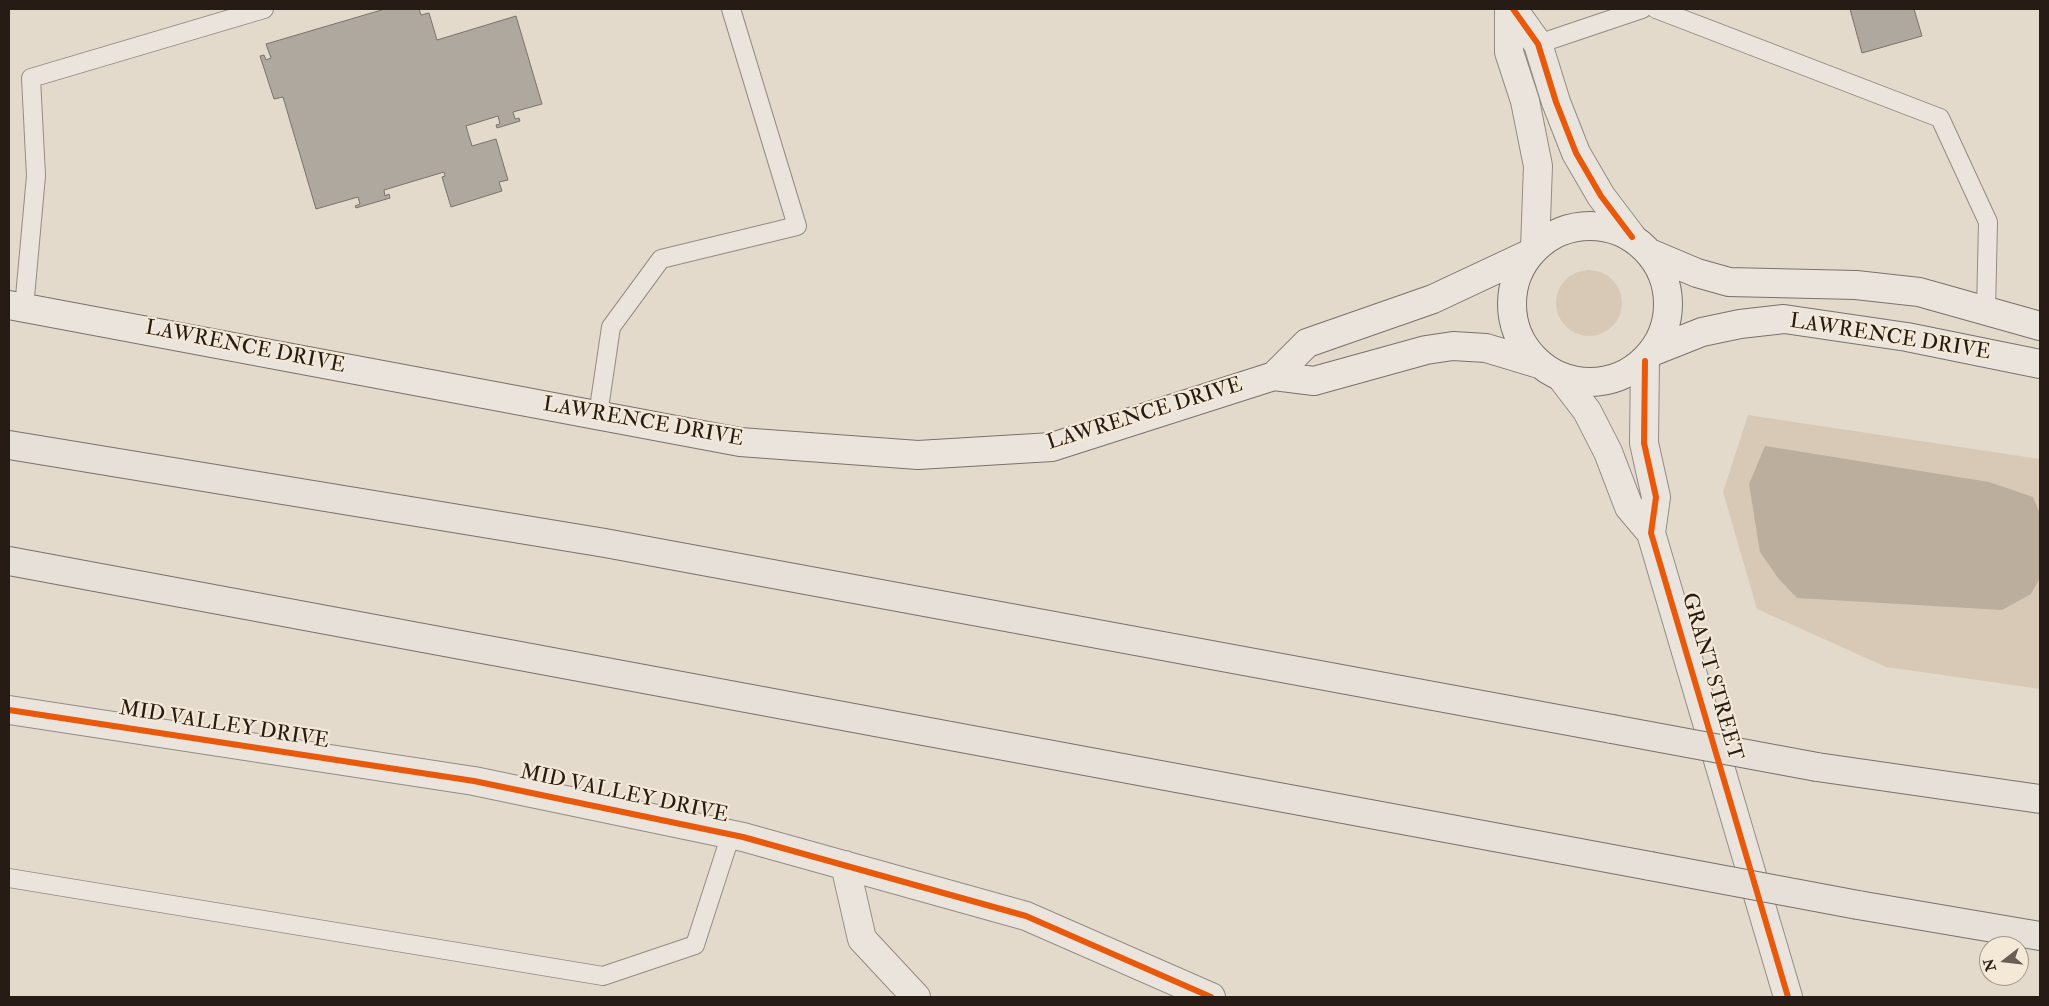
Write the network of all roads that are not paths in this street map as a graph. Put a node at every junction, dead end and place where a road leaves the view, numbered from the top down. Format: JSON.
{"nodes":[{"id":1,"x":264,"y":9,"type":"edge"},
{"id":2,"x":731,"y":9,"type":"edge"},
{"id":3,"x":1509,"y":9,"type":"edge"},
{"id":4,"x":1513,"y":9,"type":"edge"},
{"id":5,"x":1642,"y":9,"type":"edge"},
{"id":6,"x":1656,"y":9,"type":"edge"},
{"id":7,"x":1538,"y":44,"type":"junction"},
{"id":8,"x":1642,"y":246,"type":"junction"},
{"id":9,"x":1532,"y":251,"type":"junction"},
{"id":10,"x":16,"y":307,"type":"edge"},
{"id":11,"x":1986,"y":311,"type":"junction"},
{"id":12,"x":2040,"y":326,"type":"edge"},
{"id":13,"x":1649,"y":356,"type":"junction"},
{"id":14,"x":2040,"y":364,"type":"edge"},
{"id":15,"x":1550,"y":370,"type":"junction"},
{"id":16,"x":1274,"y":376,"type":"junction"},
{"id":17,"x":598,"y":415,"type":"junction"},
{"id":18,"x":9,"y":443,"type":"edge"},
{"id":19,"x":1651,"y":533,"type":"junction"},
{"id":20,"x":9,"y":561,"type":"edge"},
{"id":21,"x":9,"y":710,"type":"edge"},
{"id":22,"x":2040,"y":799,"type":"edge"},
{"id":23,"x":731,"y":834,"type":"junction"},
{"id":24,"x":845,"y":865,"type":"junction"},
{"id":25,"x":9,"y":878,"type":"edge"},
{"id":26,"x":2040,"y":936,"type":"edge"},
{"id":27,"x":916,"y":997,"type":"edge"},
{"id":28,"x":1211,"y":997,"type":"edge"},
{"id":29,"x":1788,"y":997,"type":"edge"}],
"edges":[{"from":1,"to":10,"type":"lane"},
{"from":2,"to":17,"type":"lane"},
{"from":3,"to":9,"type":"main road"},
{"from":4,"to":7,"type":"main road"},
{"from":5,"to":7,"type":"lane"},
{"from":6,"to":11,"type":"lane"},
{"from":7,"to":8,"type":"main road"},
{"from":8,"to":9,"type":"main road"},
{"from":8,"to":11,"type":"main road"},
{"from":8,"to":13,"type":"main road"},
{"from":9,"to":15,"type":"main road"},
{"from":9,"to":16,"type":"main road","name":"LAWRENCE DRIVE"},
{"from":10,"to":17,"type":"main road","name":"LAWRENCE DRIVE"},
{"from":11,"to":12,"type":"main road"},
{"from":13,"to":14,"type":"main road","name":"LAWRENCE DRIVE"},
{"from":13,"to":15,"type":"main road"},
{"from":13,"to":19,"type":"main road","name":"GRANT STREET"},
{"from":15,"to":16,"type":"main road","name":"LAWRENCE DRIVE"},
{"from":15,"to":19,"type":"main road","name":"GRANT STREET"},
{"from":16,"to":17,"type":"main road","name":"LAWRENCE DRIVE"},
{"from":18,"to":22,"type":"highway","bridge":true},
{"from":19,"to":29,"type":"main road","name":"GRANT STREET"},
{"from":20,"to":26,"type":"highway","bridge":true},
{"from":21,"to":23,"type":"main road","name":"MID VALLEY DRIVE"},
{"from":23,"to":24,"type":"main road","name":"MID VALLEY DRIVE"},
{"from":23,"to":25,"type":"lane"},
{"from":24,"to":27,"type":"main road"},
{"from":24,"to":28,"type":"main road","name":"MID VALLEY DRIVE"}]}
